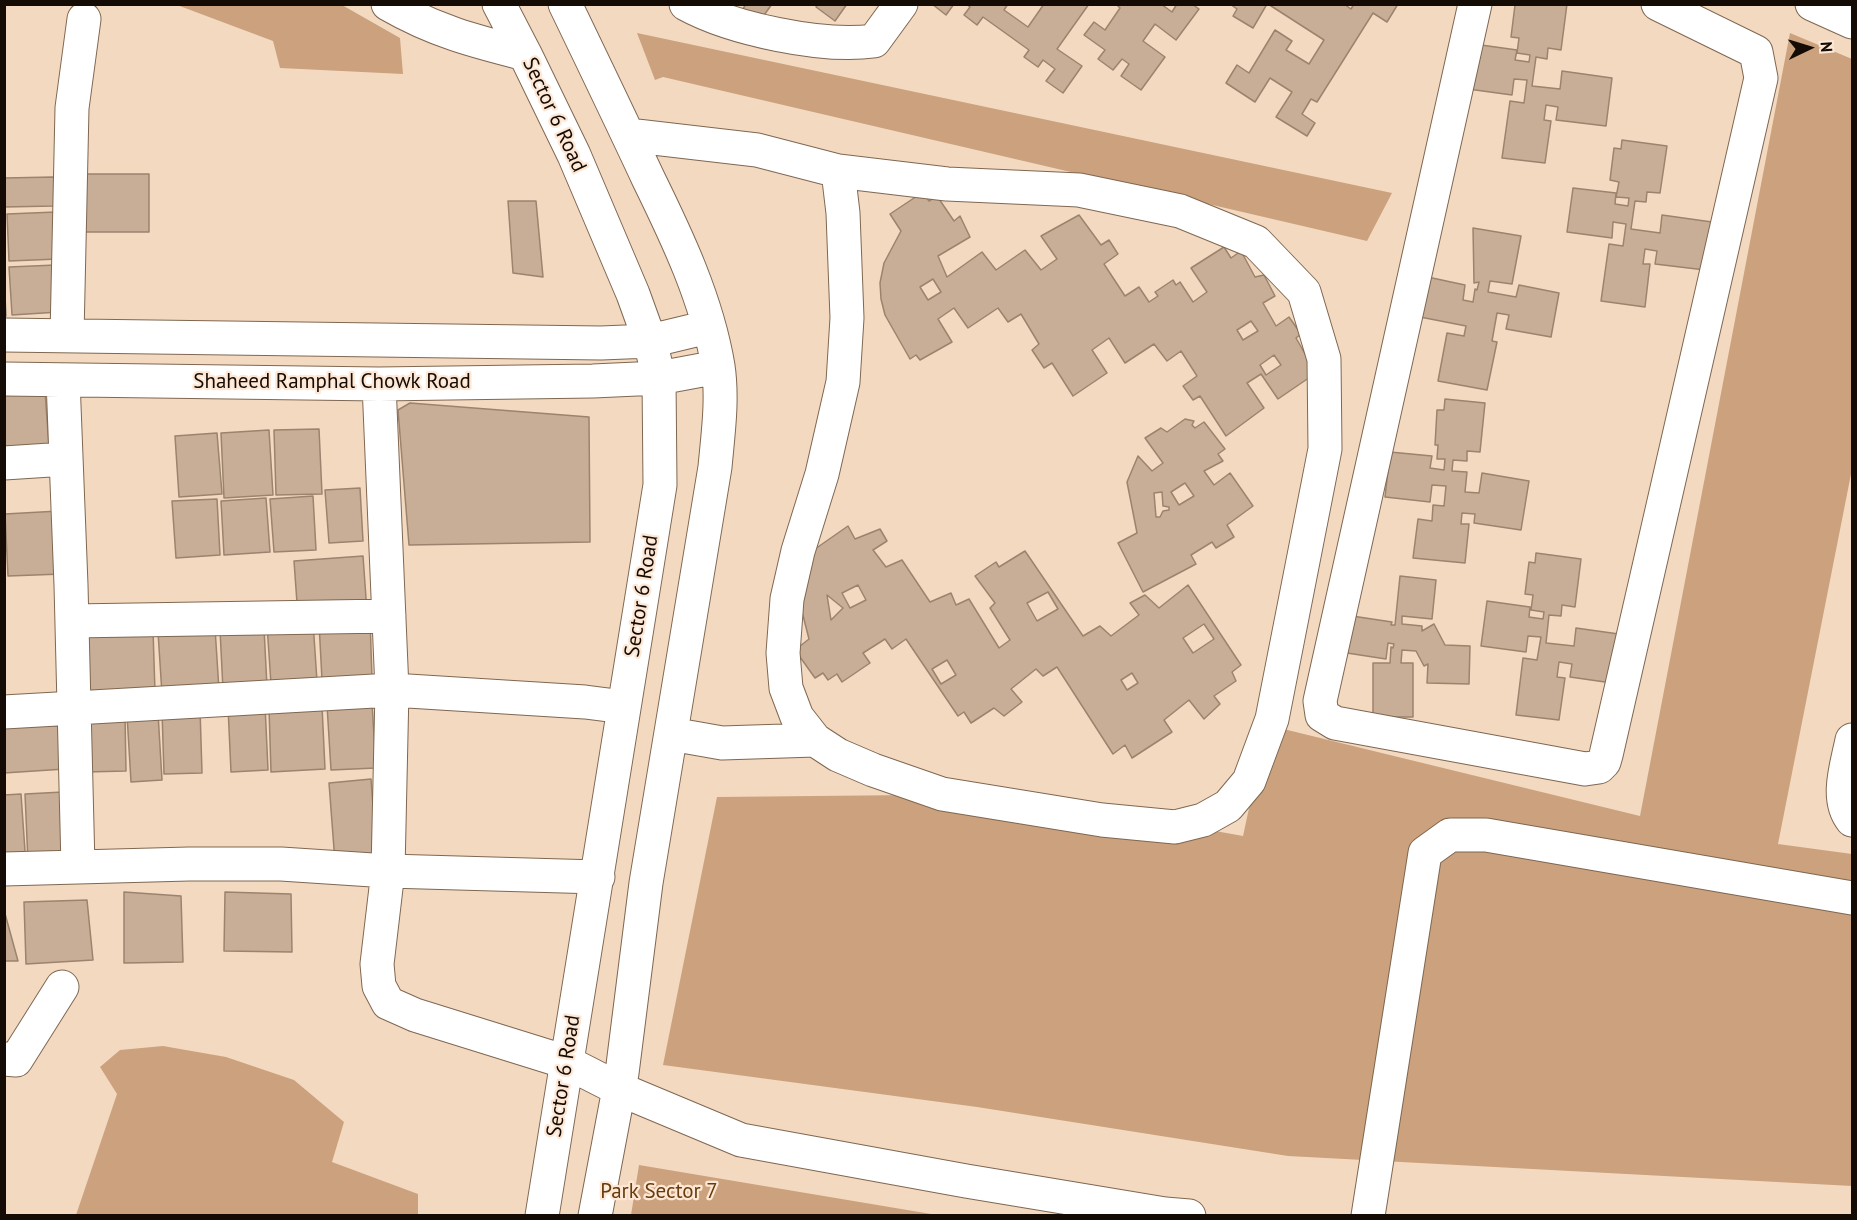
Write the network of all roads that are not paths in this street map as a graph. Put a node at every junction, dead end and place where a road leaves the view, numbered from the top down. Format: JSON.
{"nodes":[{"id":1,"x":388,"y":4,"type":"edge"},
{"id":2,"x":499,"y":4,"type":"edge"},
{"id":3,"x":564,"y":4,"type":"edge"},
{"id":4,"x":686,"y":4,"type":"edge"},
{"id":5,"x":901,"y":4,"type":"edge"},
{"id":6,"x":1475,"y":4,"type":"edge"},
{"id":7,"x":1658,"y":4,"type":"edge"},
{"id":8,"x":1812,"y":4,"type":"edge"},
{"id":9,"x":84,"y":19,"type":"dead end"},
{"id":10,"x":1852,"y":22,"type":"edge"},
{"id":11,"x":525,"y":54,"type":"junction"},
{"id":12,"x":628,"y":135,"type":"junction"},
{"id":13,"x":838,"y":171,"type":"junction"},
{"id":14,"x":708,"y":327,"type":"junction"},
{"id":15,"x":4,"y":335,"type":"edge"},
{"id":16,"x":67,"y":336,"type":"junction"},
{"id":17,"x":650,"y":341,"type":"junction"},
{"id":18,"x":718,"y":367,"type":"junction"},
{"id":19,"x":659,"y":378,"type":"junction"},
{"id":20,"x":4,"y":379,"type":"edge"},
{"id":21,"x":63,"y":380,"type":"junction"},
{"id":22,"x":379,"y":384,"type":"junction"},
{"id":23,"x":66,"y":459,"type":"junction"},
{"id":24,"x":4,"y":463,"type":"edge"},
{"id":25,"x":389,"y":616,"type":"junction"},
{"id":26,"x":72,"y":621,"type":"junction"},
{"id":27,"x":392,"y":690,"type":"junction"},
{"id":28,"x":624,"y":707,"type":"junction"},
{"id":29,"x":75,"y":709,"type":"junction"},
{"id":30,"x":4,"y":712,"type":"edge"},
{"id":31,"x":671,"y":735,"type":"junction"},
{"id":32,"x":815,"y":740,"type":"junction"},
{"id":33,"x":1852,"y":740,"type":"edge"},
{"id":34,"x":1852,"y":820,"type":"edge"},
{"id":35,"x":78,"y":866,"type":"junction"},
{"id":36,"x":4,"y":869,"type":"edge"},
{"id":37,"x":388,"y":871,"type":"junction"},
{"id":38,"x":598,"y":877,"type":"junction"},
{"id":39,"x":1852,"y":898,"type":"edge"},
{"id":40,"x":62,"y":987,"type":"dead end"},
{"id":41,"x":4,"y":1059,"type":"edge"},
{"id":42,"x":566,"y":1062,"type":"junction"},
{"id":43,"x":619,"y":1089,"type":"junction"},
{"id":44,"x":542,"y":1215,"type":"edge"},
{"id":45,"x":595,"y":1215,"type":"edge"},
{"id":46,"x":1173,"y":1215,"type":"edge"},
{"id":47,"x":1368,"y":1215,"type":"edge"}],
"edges":[{"from":1,"to":11,"type":"street"},
{"from":2,"to":11,"type":"street","name":"Sector 6 Road"},
{"from":3,"to":12,"type":"street"},
{"from":4,"to":5,"type":"street"},
{"from":6,"to":7,"type":"street"},
{"from":8,"to":10,"type":"street"},
{"from":9,"to":16,"type":"street"},
{"from":11,"to":17,"type":"street","name":"Sector 6 Road"},
{"from":12,"to":13,"type":"street"},
{"from":12,"to":14,"type":"street"},
{"from":13,"to":32,"type":"street"},
{"from":13,"to":32,"type":"street"},
{"from":14,"to":17,"type":"street","name":"Shaheed Ramphal Chowk Road"},
{"from":14,"to":18,"type":"street"},
{"from":15,"to":16,"type":"street","name":"Shaheed Ramphal Chowk Road"},
{"from":16,"to":17,"type":"street","name":"Shaheed Ramphal Chowk Road"},
{"from":17,"to":19,"type":"street","name":"Sector 6 Road"},
{"from":18,"to":19,"type":"street","name":"Shaheed Ramphal Chowk Road"},
{"from":18,"to":31,"type":"street"},
{"from":19,"to":22,"type":"street","name":"Shaheed Ramphal Chowk Road"},
{"from":19,"to":28,"type":"street","name":"Sector 6 Road"},
{"from":20,"to":21,"type":"street","name":"Shaheed Ramphal Chowk Road"},
{"from":21,"to":22,"type":"street","name":"Shaheed Ramphal Chowk Road"},
{"from":21,"to":23,"type":"street"},
{"from":22,"to":25,"type":"street"},
{"from":23,"to":24,"type":"street"},
{"from":23,"to":26,"type":"street"},
{"from":25,"to":26,"type":"street"},
{"from":25,"to":27,"type":"street"},
{"from":26,"to":29,"type":"street"},
{"from":27,"to":28,"type":"street"},
{"from":27,"to":29,"type":"street"},
{"from":27,"to":37,"type":"street"},
{"from":28,"to":38,"type":"street","name":"Sector 6 Road"},
{"from":29,"to":30,"type":"street"},
{"from":29,"to":35,"type":"street"},
{"from":31,"to":32,"type":"street"},
{"from":31,"to":43,"type":"street"},
{"from":33,"to":34,"type":"street"},
{"from":35,"to":36,"type":"street"},
{"from":35,"to":37,"type":"street"},
{"from":37,"to":38,"type":"street"},
{"from":37,"to":42,"type":"street"},
{"from":38,"to":42,"type":"street","name":"Sector 6 Road"},
{"from":39,"to":47,"type":"street"},
{"from":40,"to":41,"type":"street"},
{"from":42,"to":43,"type":"street"},
{"from":42,"to":44,"type":"street","name":"Sector 6 Road"},
{"from":43,"to":45,"type":"street"},
{"from":43,"to":46,"type":"street"}]}
